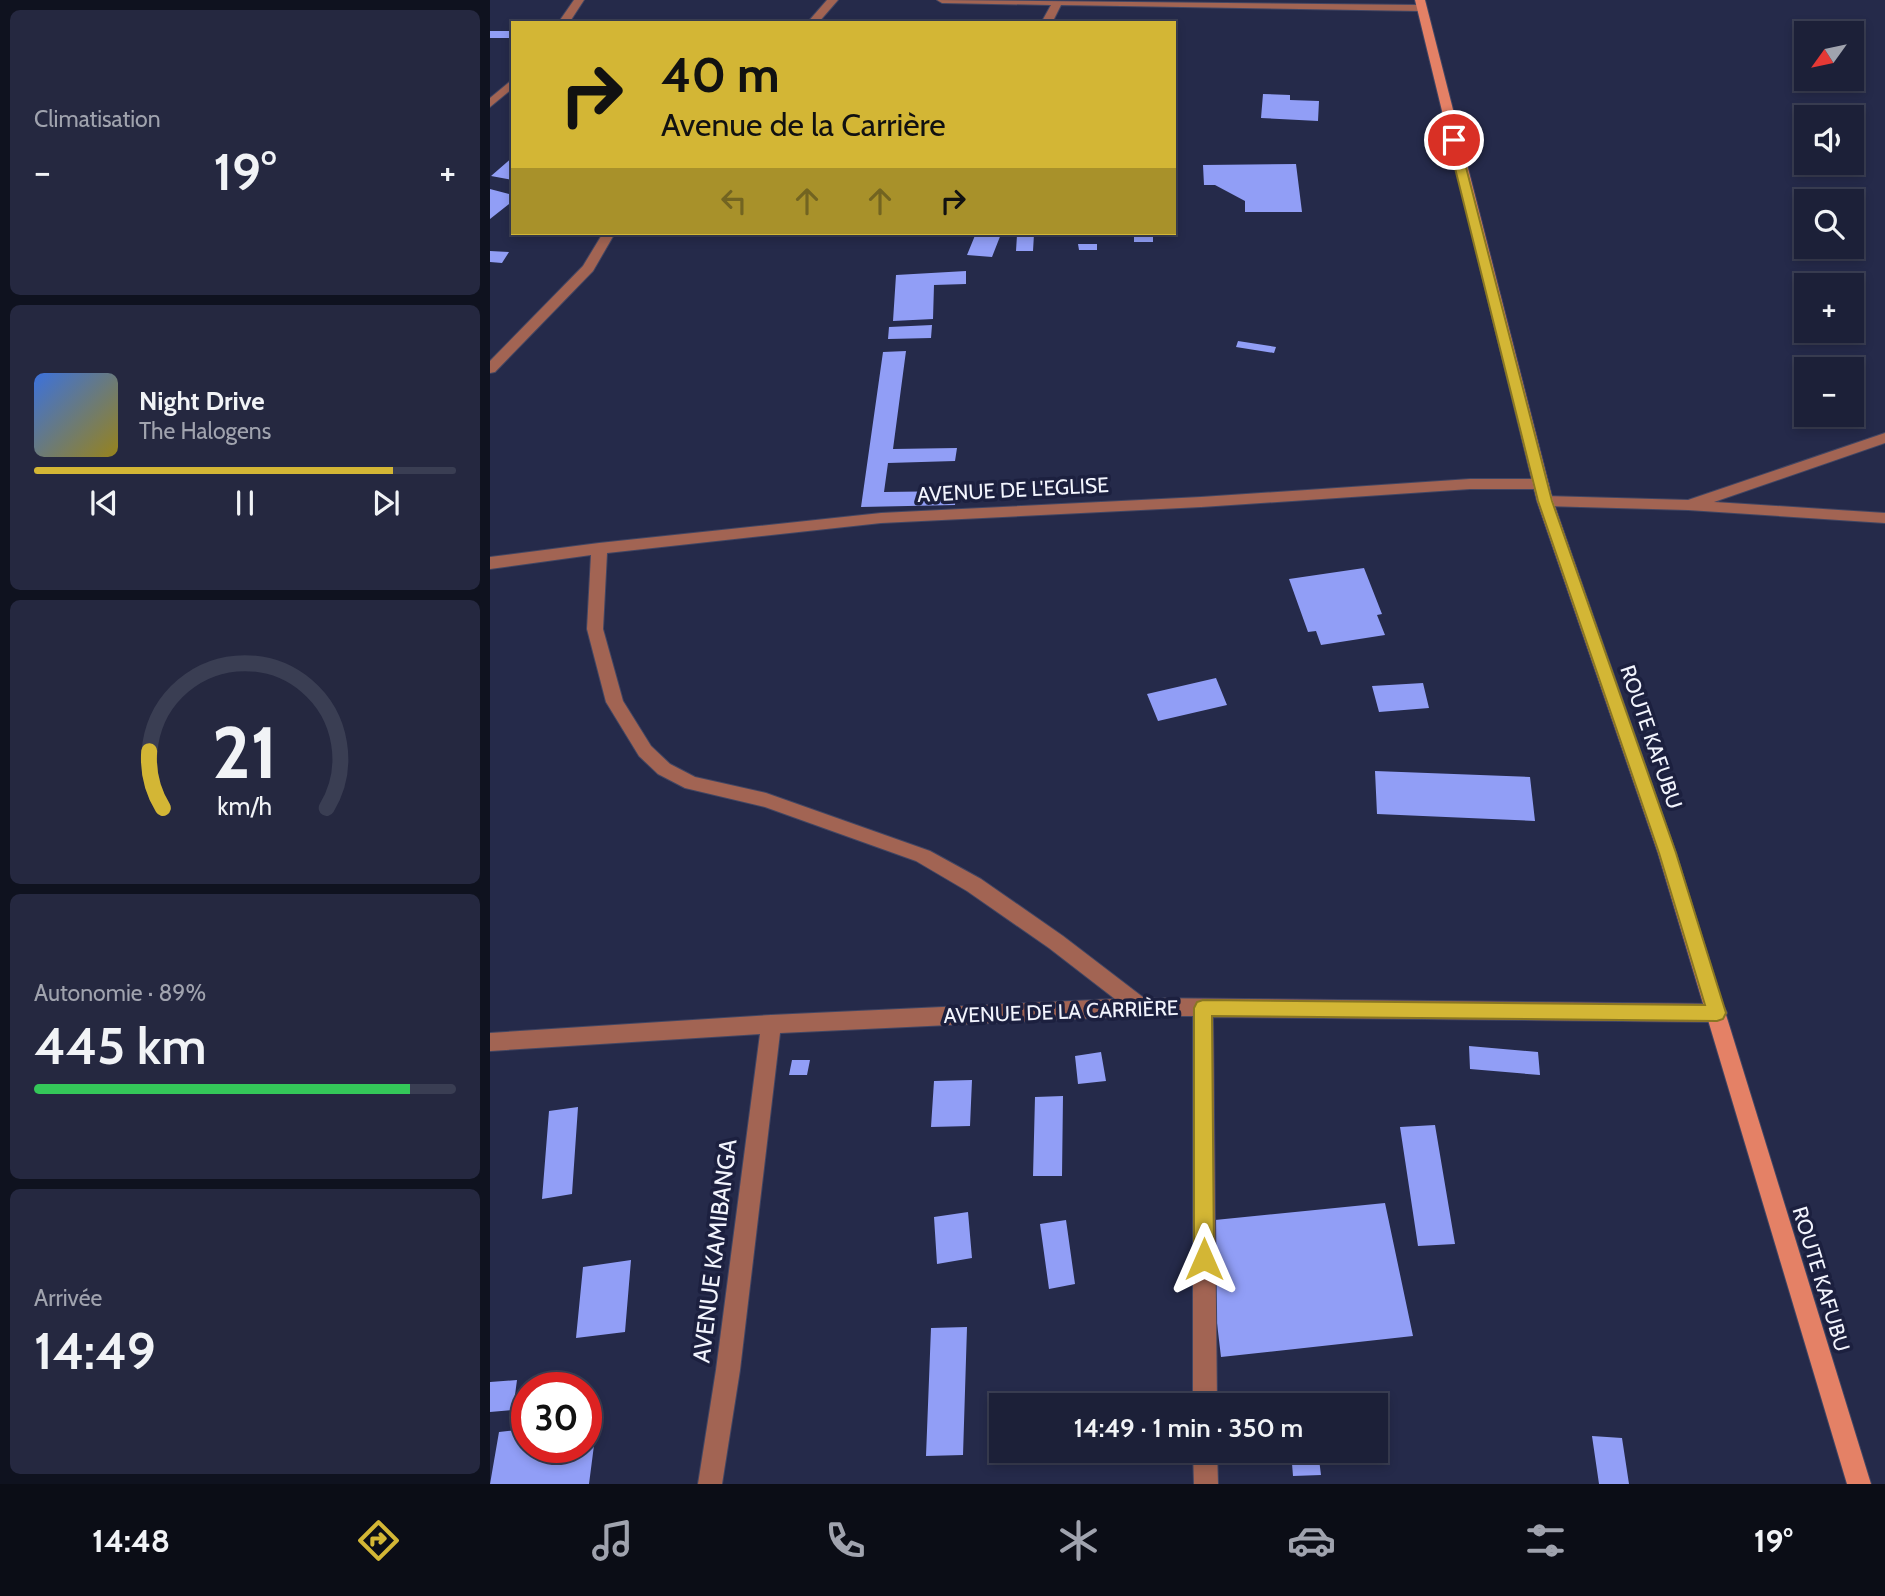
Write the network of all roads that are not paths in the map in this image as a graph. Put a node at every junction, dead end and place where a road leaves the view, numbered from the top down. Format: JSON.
{"nodes":[{"id":1,"x":579,"y":0,"type":"edge"},
{"id":2,"x":833,"y":0,"type":"edge"},
{"id":3,"x":942,"y":0,"type":"edge"},
{"id":4,"x":1058,"y":1,"type":"edge"},
{"id":5,"x":1143,"y":2,"type":"edge"},
{"id":6,"x":1420,"y":4,"type":"edge"},
{"id":7,"x":564,"y":21,"type":"edge"},
{"id":8,"x":815,"y":21,"type":"edge"},
{"id":9,"x":1047,"y":21,"type":"edge"},
{"id":10,"x":511,"y":84,"type":"edge"},
{"id":11,"x":490,"y":104,"type":"edge"},
{"id":12,"x":608,"y":235,"type":"edge"},
{"id":13,"x":490,"y":369,"type":"edge"},
{"id":14,"x":1885,"y":438,"type":"edge"},
{"id":15,"x":1543,"y":492,"type":"junction"},
{"id":16,"x":1688,"y":505,"type":"junction"},
{"id":17,"x":1885,"y":518,"type":"edge"},
{"id":18,"x":599,"y":548,"type":"junction"},
{"id":19,"x":490,"y":563,"type":"edge"},
{"id":20,"x":1140,"y":1007,"type":"junction"},
{"id":21,"x":1203,"y":1008,"type":"junction"},
{"id":22,"x":1717,"y":1013,"type":"junction"},
{"id":23,"x":771,"y":1024,"type":"junction"},
{"id":24,"x":490,"y":1042,"type":"edge"},
{"id":25,"x":1205,"y":1393,"type":"edge"},
{"id":26,"x":1205,"y":1463,"type":"edge"},
{"id":27,"x":710,"y":1484,"type":"edge"},
{"id":28,"x":1206,"y":1484,"type":"edge"},
{"id":29,"x":1859,"y":1484,"type":"edge"}],
"edges":[{"from":1,"to":7,"type":"street"},
{"from":2,"to":8,"type":"street"},
{"from":3,"to":4,"type":"street"},
{"from":4,"to":5,"type":"street"},
{"from":4,"to":9,"type":"street"},
{"from":5,"to":6,"type":"street"},
{"from":6,"to":15,"type":"main road","name":"ROUTE KAFUBU"},
{"from":10,"to":11,"type":"street"},
{"from":12,"to":13,"type":"street"},
{"from":14,"to":16,"type":"street"},
{"from":15,"to":16,"type":"street","name":"AVENUE DE L'EGLISE"},
{"from":15,"to":18,"type":"street","name":"AVENUE DE L'EGLISE"},
{"from":15,"to":22,"type":"main road","name":"ROUTE KAFUBU"},
{"from":16,"to":17,"type":"street","name":"AVENUE DE L'EGLISE"},
{"from":18,"to":19,"type":"street","name":"AVENUE DE L'EGLISE"},
{"from":18,"to":20,"type":"street"},
{"from":20,"to":21,"type":"street","name":"AVENUE DE LA CARRIÈRE"},
{"from":20,"to":23,"type":"street","name":"AVENUE DE LA CARRIÈRE"},
{"from":21,"to":22,"type":"street","name":"AVENUE DE LA CARRIÈRE"},
{"from":21,"to":25,"type":"street"},
{"from":22,"to":29,"type":"main road","name":"ROUTE KAFUBU"},
{"from":23,"to":24,"type":"street","name":"AVENUE DE LA CARRIÈRE"},
{"from":23,"to":27,"type":"street","name":"AVENUE KAMIBANGA"},
{"from":26,"to":28,"type":"street"}]}
